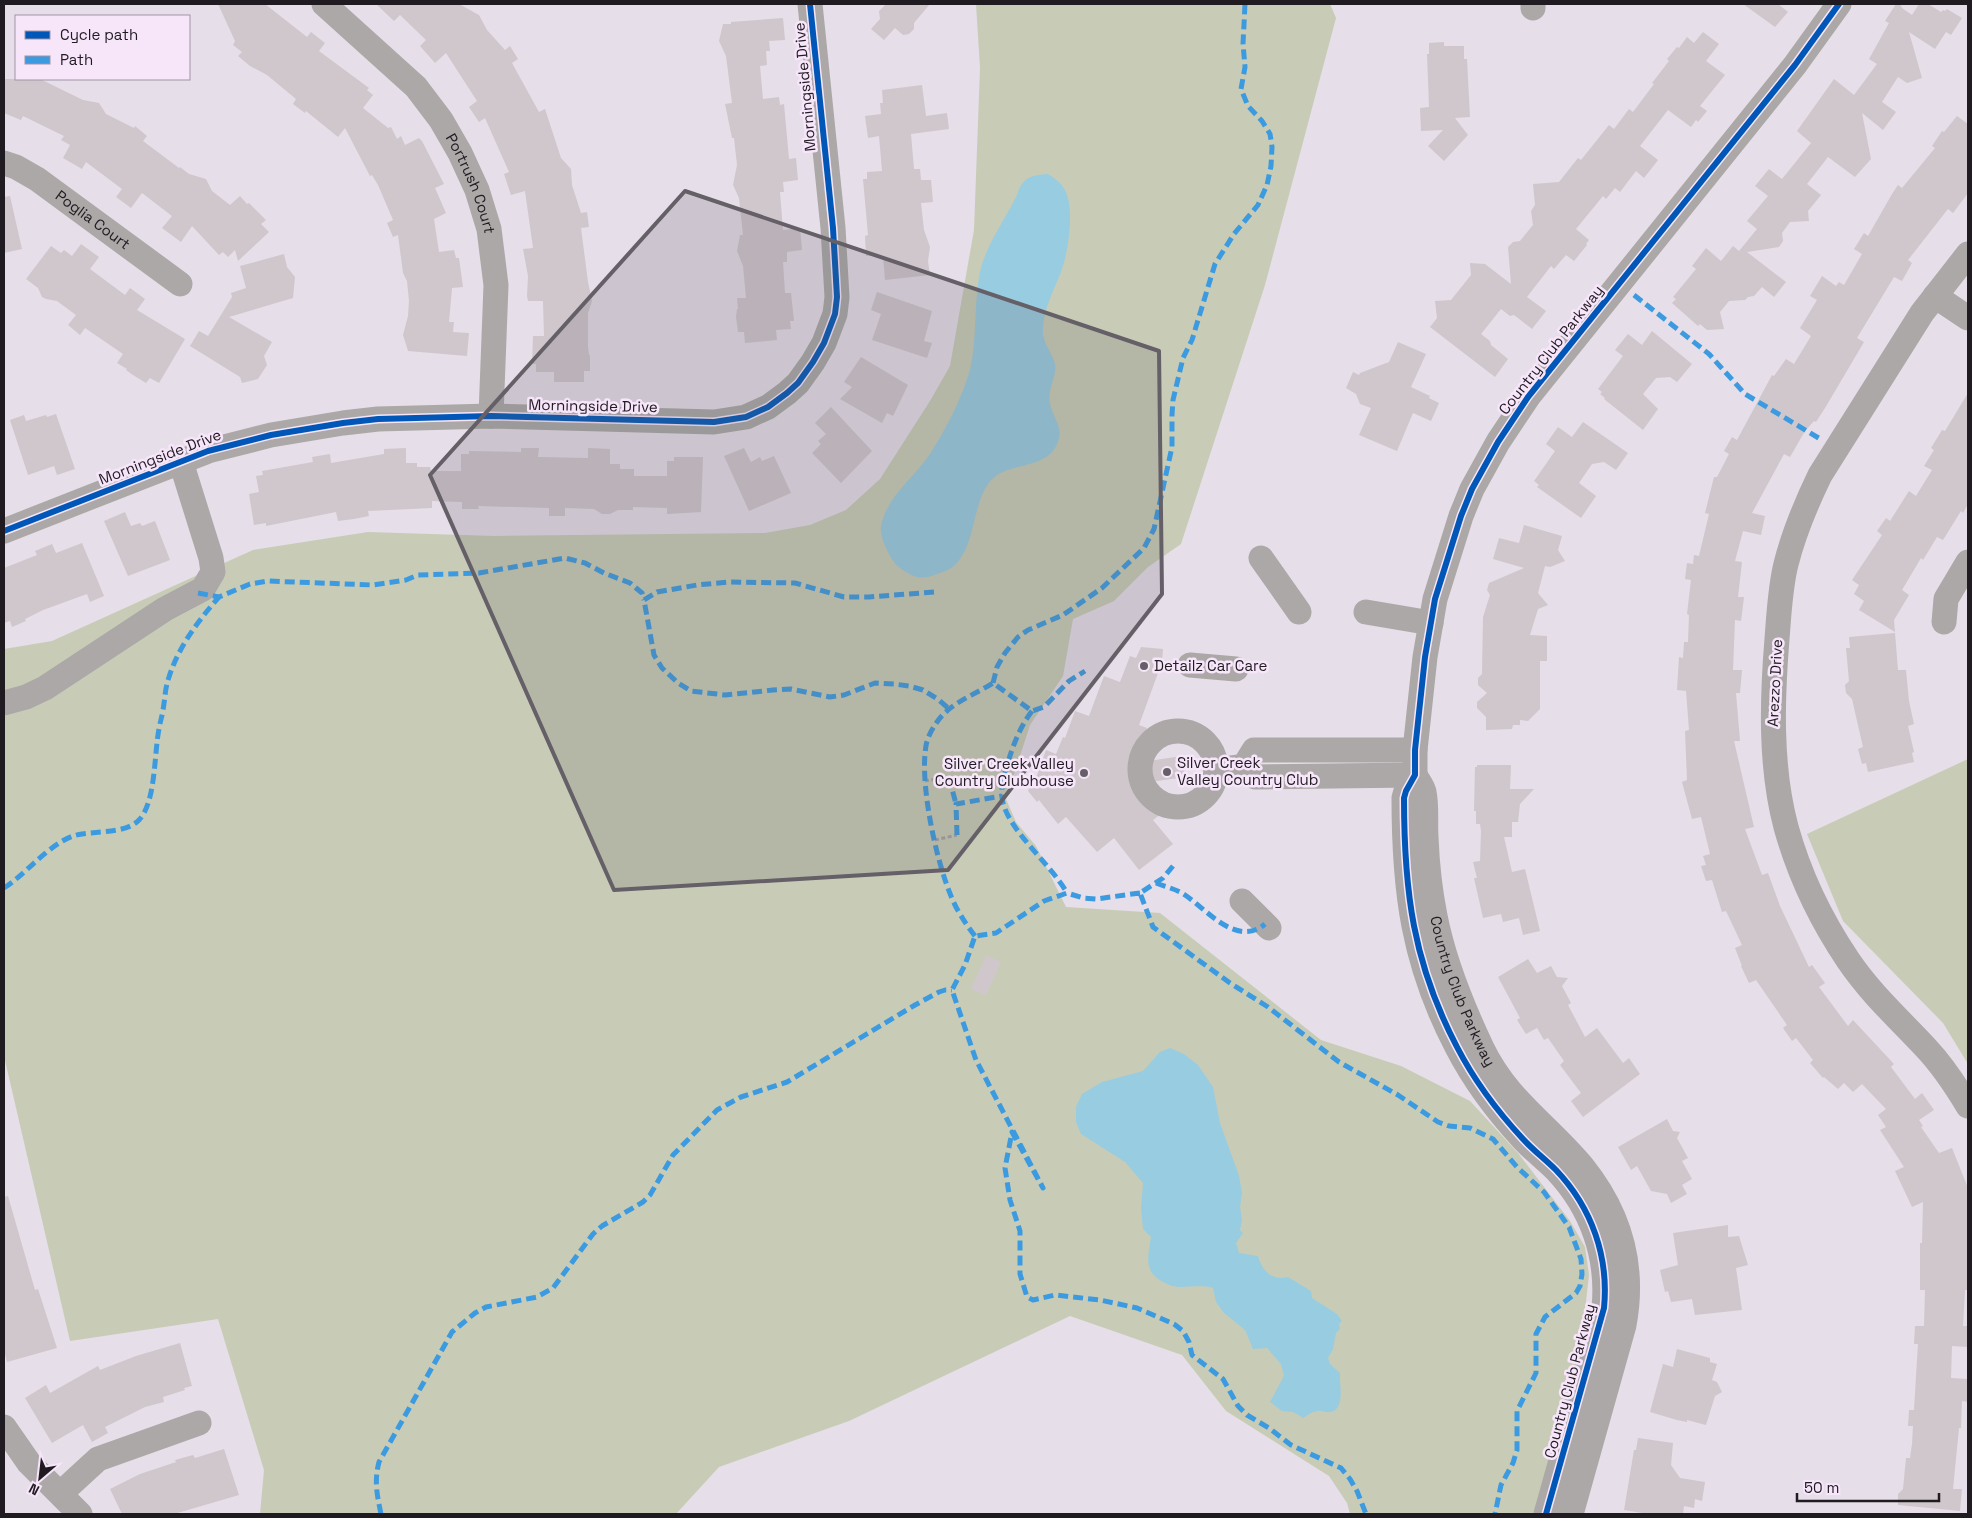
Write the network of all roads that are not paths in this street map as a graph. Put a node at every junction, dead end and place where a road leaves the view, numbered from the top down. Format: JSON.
{"nodes":[{"id":1,"x":324,"y":4,"type":"edge"},
{"id":2,"x":810,"y":4,"type":"edge"},
{"id":3,"x":1839,"y":4,"type":"edge"},
{"id":4,"x":4,"y":163,"type":"edge"},
{"id":5,"x":1968,"y":254,"type":"edge"},
{"id":6,"x":180,"y":284,"type":"dead end"},
{"id":7,"x":1934,"y":296,"type":"junction"},
{"id":8,"x":1968,"y":318,"type":"edge"},
{"id":9,"x":491,"y":416,"type":"junction"},
{"id":10,"x":181,"y":462,"type":"junction"},
{"id":11,"x":4,"y":531,"type":"edge"},
{"id":12,"x":1261,"y":558,"type":"dead end"},
{"id":13,"x":1968,"y":562,"type":"edge"},
{"id":14,"x":1299,"y":612,"type":"dead end"},
{"id":15,"x":1366,"y":612,"type":"dead end"},
{"id":16,"x":1944,"y":622,"type":"dead end"},
{"id":17,"x":1431,"y":623,"type":"junction"},
{"id":18,"x":1190,"y":665,"type":"dead end"},
{"id":19,"x":1236,"y":669,"type":"dead end"},
{"id":20,"x":4,"y":703,"type":"edge"},
{"id":21,"x":1415,"y":750,"type":"junction"},
{"id":22,"x":1290,"y":751,"type":"junction"},
{"id":23,"x":1244,"y":766,"type":"junction"},
{"id":24,"x":1216,"y":770,"type":"dead end"},
{"id":25,"x":1415,"y":776,"type":"junction"},
{"id":26,"x":1287,"y":777,"type":"junction"},
{"id":27,"x":1242,"y":901,"type":"dead end"},
{"id":28,"x":1269,"y":928,"type":"dead end"},
{"id":29,"x":1968,"y":1106,"type":"edge"},
{"id":30,"x":200,"y":1423,"type":"dead end"},
{"id":31,"x":4,"y":1427,"type":"edge"},
{"id":32,"x":61,"y":1493,"type":"junction"},
{"id":33,"x":1559,"y":1509,"type":"edge"},
{"id":34,"x":80,"y":1514,"type":"edge"}],
"edges":[{"from":1,"to":9,"type":"street","name":"Portrush Court"},
{"from":2,"to":9,"type":"street","name":"Morningside Drive"},
{"from":3,"to":17,"type":"street","name":"Country Club Parkway"},
{"from":4,"to":6,"type":"street","name":"Poglia Court"},
{"from":5,"to":7,"type":"street","name":"Arezzo Drive"},
{"from":7,"to":8,"type":"street"},
{"from":7,"to":29,"type":"street","name":"Arezzo Drive"},
{"from":9,"to":10,"type":"street","name":"Morningside Drive"},
{"from":10,"to":11,"type":"street","name":"Morningside Drive"},
{"from":10,"to":20,"type":"street"},
{"from":12,"to":14,"type":"street"},
{"from":13,"to":16,"type":"street"},
{"from":15,"to":17,"type":"street"},
{"from":17,"to":21,"type":"street","name":"Country Club Parkway"},
{"from":18,"to":19,"type":"street"},
{"from":21,"to":22,"type":"street"},
{"from":21,"to":25,"type":"street","name":"Country Club Parkway"},
{"from":22,"to":23,"type":"street"},
{"from":22,"to":26,"type":"street"},
{"from":23,"to":24,"type":"street"},
{"from":23,"to":26,"type":"street"},
{"from":25,"to":26,"type":"street"},
{"from":25,"to":33,"type":"street","name":"Country Club Parkway"},
{"from":27,"to":28,"type":"street"},
{"from":30,"to":32,"type":"street"},
{"from":31,"to":32,"type":"street"},
{"from":32,"to":34,"type":"street"}]}
